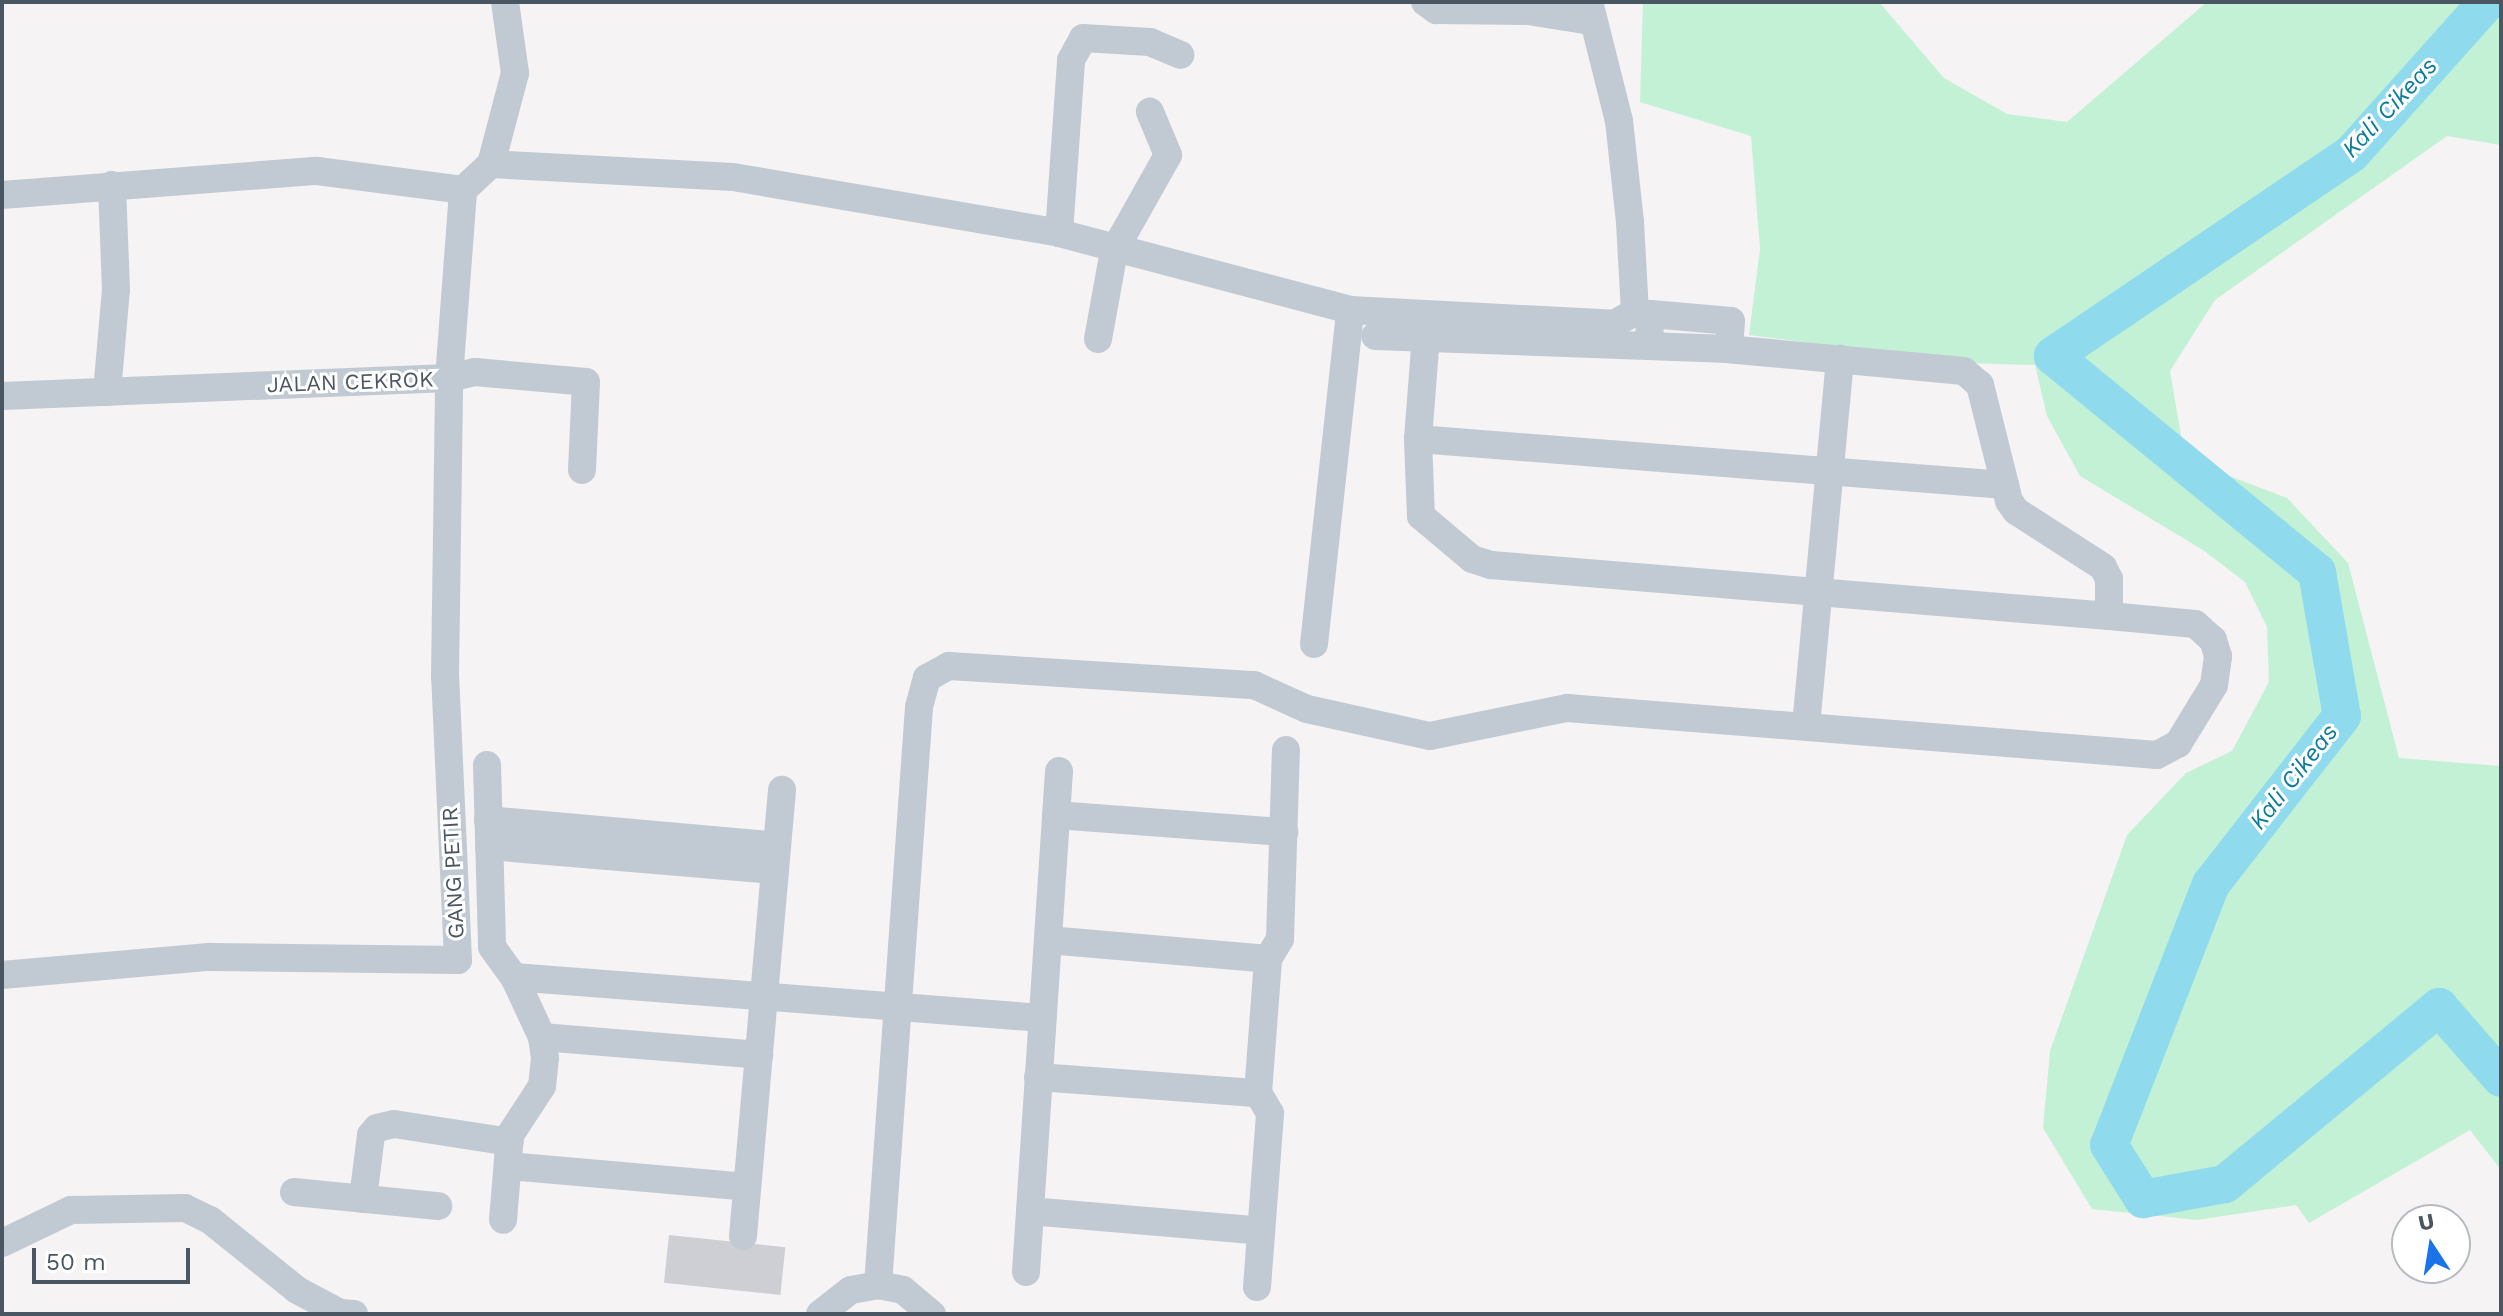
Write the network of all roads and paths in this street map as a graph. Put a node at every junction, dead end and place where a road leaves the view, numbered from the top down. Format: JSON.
{"nodes":[{"id":1,"x":505,"y":2,"type":"edge"},
{"id":2,"x":1425,"y":2,"type":"edge"},
{"id":3,"x":1590,"y":11,"type":"edge"},
{"id":4,"x":1180,"y":55,"type":"dead end"},
{"id":5,"x":1150,"y":112,"type":"dead end"},
{"id":6,"x":491,"y":164,"type":"junction"},
{"id":7,"x":112,"y":185,"type":"junction"},
{"id":8,"x":463,"y":190,"type":"junction"},
{"id":9,"x":2,"y":195,"type":"edge"},
{"id":10,"x":1059,"y":233,"type":"junction"},
{"id":11,"x":1114,"y":251,"type":"junction"},
{"id":12,"x":1350,"y":310,"type":"junction"},
{"id":13,"x":1426,"y":335,"type":"junction"},
{"id":14,"x":1375,"y":336,"type":"dead end"},
{"id":15,"x":1098,"y":339,"type":"dead end"},
{"id":16,"x":1840,"y":359,"type":"junction"},
{"id":17,"x":449,"y":378,"type":"junction"},
{"id":18,"x":107,"y":392,"type":"junction"},
{"id":19,"x":2,"y":396,"type":"edge"},
{"id":20,"x":1418,"y":439,"type":"junction"},
{"id":21,"x":582,"y":470,"type":"dead end"},
{"id":22,"x":1830,"y":471,"type":"junction"},
{"id":23,"x":2005,"y":485,"type":"junction"},
{"id":24,"x":1819,"y":592,"type":"junction"},
{"id":25,"x":2109,"y":616,"type":"junction"},
{"id":26,"x":1314,"y":644,"type":"dead end"},
{"id":27,"x":1806,"y":726,"type":"junction"},
{"id":28,"x":1286,"y":750,"type":"dead end"},
{"id":29,"x":487,"y":765,"type":"dead end"},
{"id":30,"x":1059,"y":771,"type":"dead end"},
{"id":31,"x":782,"y":790,"type":"dead end"},
{"id":32,"x":1056,"y":815,"type":"junction"},
{"id":33,"x":1284,"y":832,"type":"junction"},
{"id":34,"x":489,"y":833,"type":"junction"},
{"id":35,"x":776,"y":858,"type":"junction"},
{"id":36,"x":1048,"y":940,"type":"junction"},
{"id":37,"x":1268,"y":959,"type":"junction"},
{"id":38,"x":2,"y":975,"type":"edge"},
{"id":39,"x":514,"y":977,"type":"junction"},
{"id":40,"x":764,"y":995,"type":"junction"},
{"id":41,"x":897,"y":1004,"type":"junction"},
{"id":42,"x":1042,"y":1018,"type":"junction"},
{"id":43,"x":542,"y":1037,"type":"junction"},
{"id":44,"x":759,"y":1055,"type":"junction"},
{"id":45,"x":1038,"y":1077,"type":"junction"},
{"id":46,"x":1258,"y":1093,"type":"junction"},
{"id":47,"x":509,"y":1154,"type":"junction"},
{"id":48,"x":747,"y":1187,"type":"junction"},
{"id":49,"x":294,"y":1192,"type":"dead end"},
{"id":50,"x":363,"y":1199,"type":"junction"},
{"id":51,"x":438,"y":1206,"type":"dead end"},
{"id":52,"x":1030,"y":1211,"type":"junction"},
{"id":53,"x":503,"y":1220,"type":"dead end"},
{"id":54,"x":1261,"y":1231,"type":"junction"},
{"id":55,"x":743,"y":1236,"type":"dead end"},
{"id":56,"x":2,"y":1243,"type":"edge"},
{"id":57,"x":1026,"y":1272,"type":"dead end"},
{"id":58,"x":878,"y":1285,"type":"junction"},
{"id":59,"x":1257,"y":1287,"type":"dead end"},
{"id":60,"x":820,"y":1311,"type":"edge"},
{"id":61,"x":354,"y":1314,"type":"edge"},
{"id":62,"x":932,"y":1314,"type":"edge"}],
"edges":[{"from":1,"to":6,"type":"street"},
{"from":2,"to":3,"type":"street"},
{"from":3,"to":12,"type":"street"},
{"from":4,"to":10,"type":"street"},
{"from":5,"to":11,"type":"street"},
{"from":6,"to":8,"type":"street"},
{"from":6,"to":10,"type":"street"},
{"from":7,"to":8,"type":"street"},
{"from":7,"to":9,"type":"street"},
{"from":7,"to":18,"type":"street"},
{"from":8,"to":17,"type":"street","name":"JALAN CEKROK"},
{"from":10,"to":11,"type":"street"},
{"from":11,"to":12,"type":"street"},
{"from":11,"to":15,"type":"street"},
{"from":12,"to":26,"type":"street"},
{"from":13,"to":14,"type":"street"},
{"from":13,"to":16,"type":"street"},
{"from":13,"to":20,"type":"street"},
{"from":16,"to":22,"type":"street"},
{"from":16,"to":23,"type":"street"},
{"from":17,"to":18,"type":"street","name":"JALAN CEKROK"},
{"from":17,"to":21,"type":"street"},
{"from":17,"to":38,"type":"street","name":"GANG PETIR"},
{"from":18,"to":19,"type":"street","name":"JALAN CEKROK"},
{"from":20,"to":22,"type":"street"},
{"from":20,"to":24,"type":"street"},
{"from":22,"to":23,"type":"street"},
{"from":22,"to":24,"type":"street"},
{"from":23,"to":25,"type":"street"},
{"from":24,"to":25,"type":"street"},
{"from":24,"to":27,"type":"street"},
{"from":25,"to":27,"type":"street"},
{"from":27,"to":41,"type":"street"},
{"from":28,"to":33,"type":"street"},
{"from":29,"to":34,"type":"street"},
{"from":30,"to":32,"type":"street"},
{"from":31,"to":35,"type":"street"},
{"from":32,"to":33,"type":"street"},
{"from":32,"to":36,"type":"street"},
{"from":33,"to":37,"type":"street"},
{"from":34,"to":35,"type":"street"},
{"from":34,"to":39,"type":"street"},
{"from":35,"to":40,"type":"street"},
{"from":36,"to":37,"type":"street"},
{"from":36,"to":42,"type":"street"},
{"from":37,"to":46,"type":"street"},
{"from":39,"to":40,"type":"street"},
{"from":39,"to":43,"type":"street"},
{"from":40,"to":41,"type":"street"},
{"from":40,"to":44,"type":"street"},
{"from":41,"to":42,"type":"street"},
{"from":41,"to":58,"type":"street"},
{"from":42,"to":45,"type":"street"},
{"from":43,"to":44,"type":"street"},
{"from":43,"to":47,"type":"street"},
{"from":44,"to":48,"type":"street"},
{"from":45,"to":46,"type":"street"},
{"from":45,"to":52,"type":"street"},
{"from":46,"to":54,"type":"street"},
{"from":47,"to":48,"type":"street"},
{"from":47,"to":50,"type":"street"},
{"from":47,"to":53,"type":"street"},
{"from":48,"to":55,"type":"street"},
{"from":49,"to":50,"type":"street"},
{"from":50,"to":51,"type":"street"},
{"from":52,"to":54,"type":"street"},
{"from":52,"to":57,"type":"street"},
{"from":54,"to":59,"type":"street"},
{"from":56,"to":61,"type":"street"},
{"from":58,"to":60,"type":"street"},
{"from":58,"to":62,"type":"street"}]}
